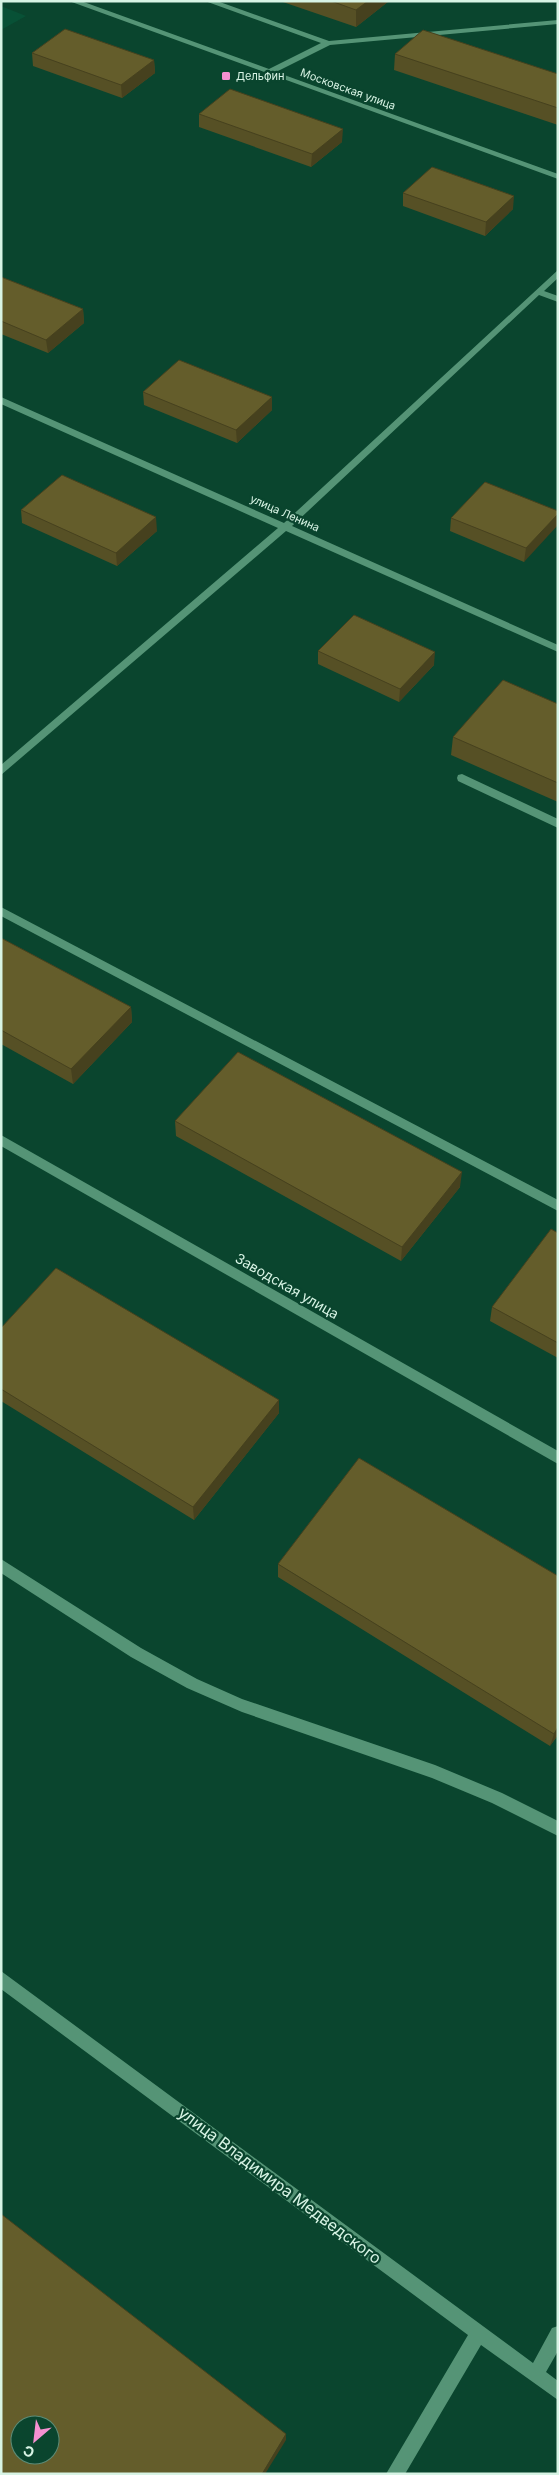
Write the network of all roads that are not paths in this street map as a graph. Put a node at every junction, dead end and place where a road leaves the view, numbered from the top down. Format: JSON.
{"nodes":[{"id":1,"x":74,"y":1,"type":"edge"},
{"id":2,"x":209,"y":1,"type":"edge"},
{"id":3,"x":558,"y":22,"type":"edge"},
{"id":4,"x":328,"y":43,"type":"junction"},
{"id":5,"x":270,"y":72,"type":"junction"},
{"id":6,"x":558,"y":177,"type":"edge"},
{"id":7,"x":558,"y":273,"type":"edge"},
{"id":8,"x":538,"y":292,"type":"junction"},
{"id":9,"x":558,"y":299,"type":"edge"},
{"id":10,"x":1,"y":400,"type":"edge"},
{"id":11,"x":285,"y":527,"type":"junction"},
{"id":12,"x":558,"y":649,"type":"edge"},
{"id":13,"x":1,"y":771,"type":"edge"},
{"id":14,"x":462,"y":778,"type":"dead end"},
{"id":15,"x":558,"y":824,"type":"edge"},
{"id":16,"x":1,"y":911,"type":"edge"},
{"id":17,"x":1,"y":1140,"type":"edge"},
{"id":18,"x":558,"y":1206,"type":"edge"},
{"id":19,"x":558,"y":1458,"type":"edge"},
{"id":20,"x":1,"y":1565,"type":"edge"},
{"id":21,"x":558,"y":1829,"type":"edge"},
{"id":22,"x":1,"y":1979,"type":"edge"},
{"id":23,"x":479,"y":2332,"type":"junction"},
{"id":24,"x":558,"y":2334,"type":"edge"},
{"id":25,"x":535,"y":2375,"type":"junction"},
{"id":26,"x":558,"y":2392,"type":"edge"},
{"id":27,"x":395,"y":2474,"type":"edge"}],
"edges":[{"from":1,"to":5,"type":"street","name":"Московская улица"},
{"from":2,"to":4,"type":"street"},
{"from":3,"to":4,"type":"street"},
{"from":4,"to":5,"type":"street"},
{"from":5,"to":6,"type":"street","name":"Московская улица"},
{"from":7,"to":8,"type":"street"},
{"from":8,"to":9,"type":"street"},
{"from":8,"to":11,"type":"street"},
{"from":10,"to":11,"type":"street","name":"улица Ленина"},
{"from":11,"to":12,"type":"street","name":"улица Ленина"},
{"from":11,"to":13,"type":"street"},
{"from":14,"to":15,"type":"street"},
{"from":16,"to":18,"type":"street"},
{"from":17,"to":19,"type":"street","name":"Заводская улица"},
{"from":20,"to":21,"type":"street"},
{"from":22,"to":23,"type":"street","name":"улица Владимира Медведского"},
{"from":23,"to":25,"type":"street","name":"улица Владимира Медведского"},
{"from":23,"to":27,"type":"street"},
{"from":24,"to":25,"type":"street"},
{"from":25,"to":26,"type":"street","name":"улица Владимира Медведского"}]}
